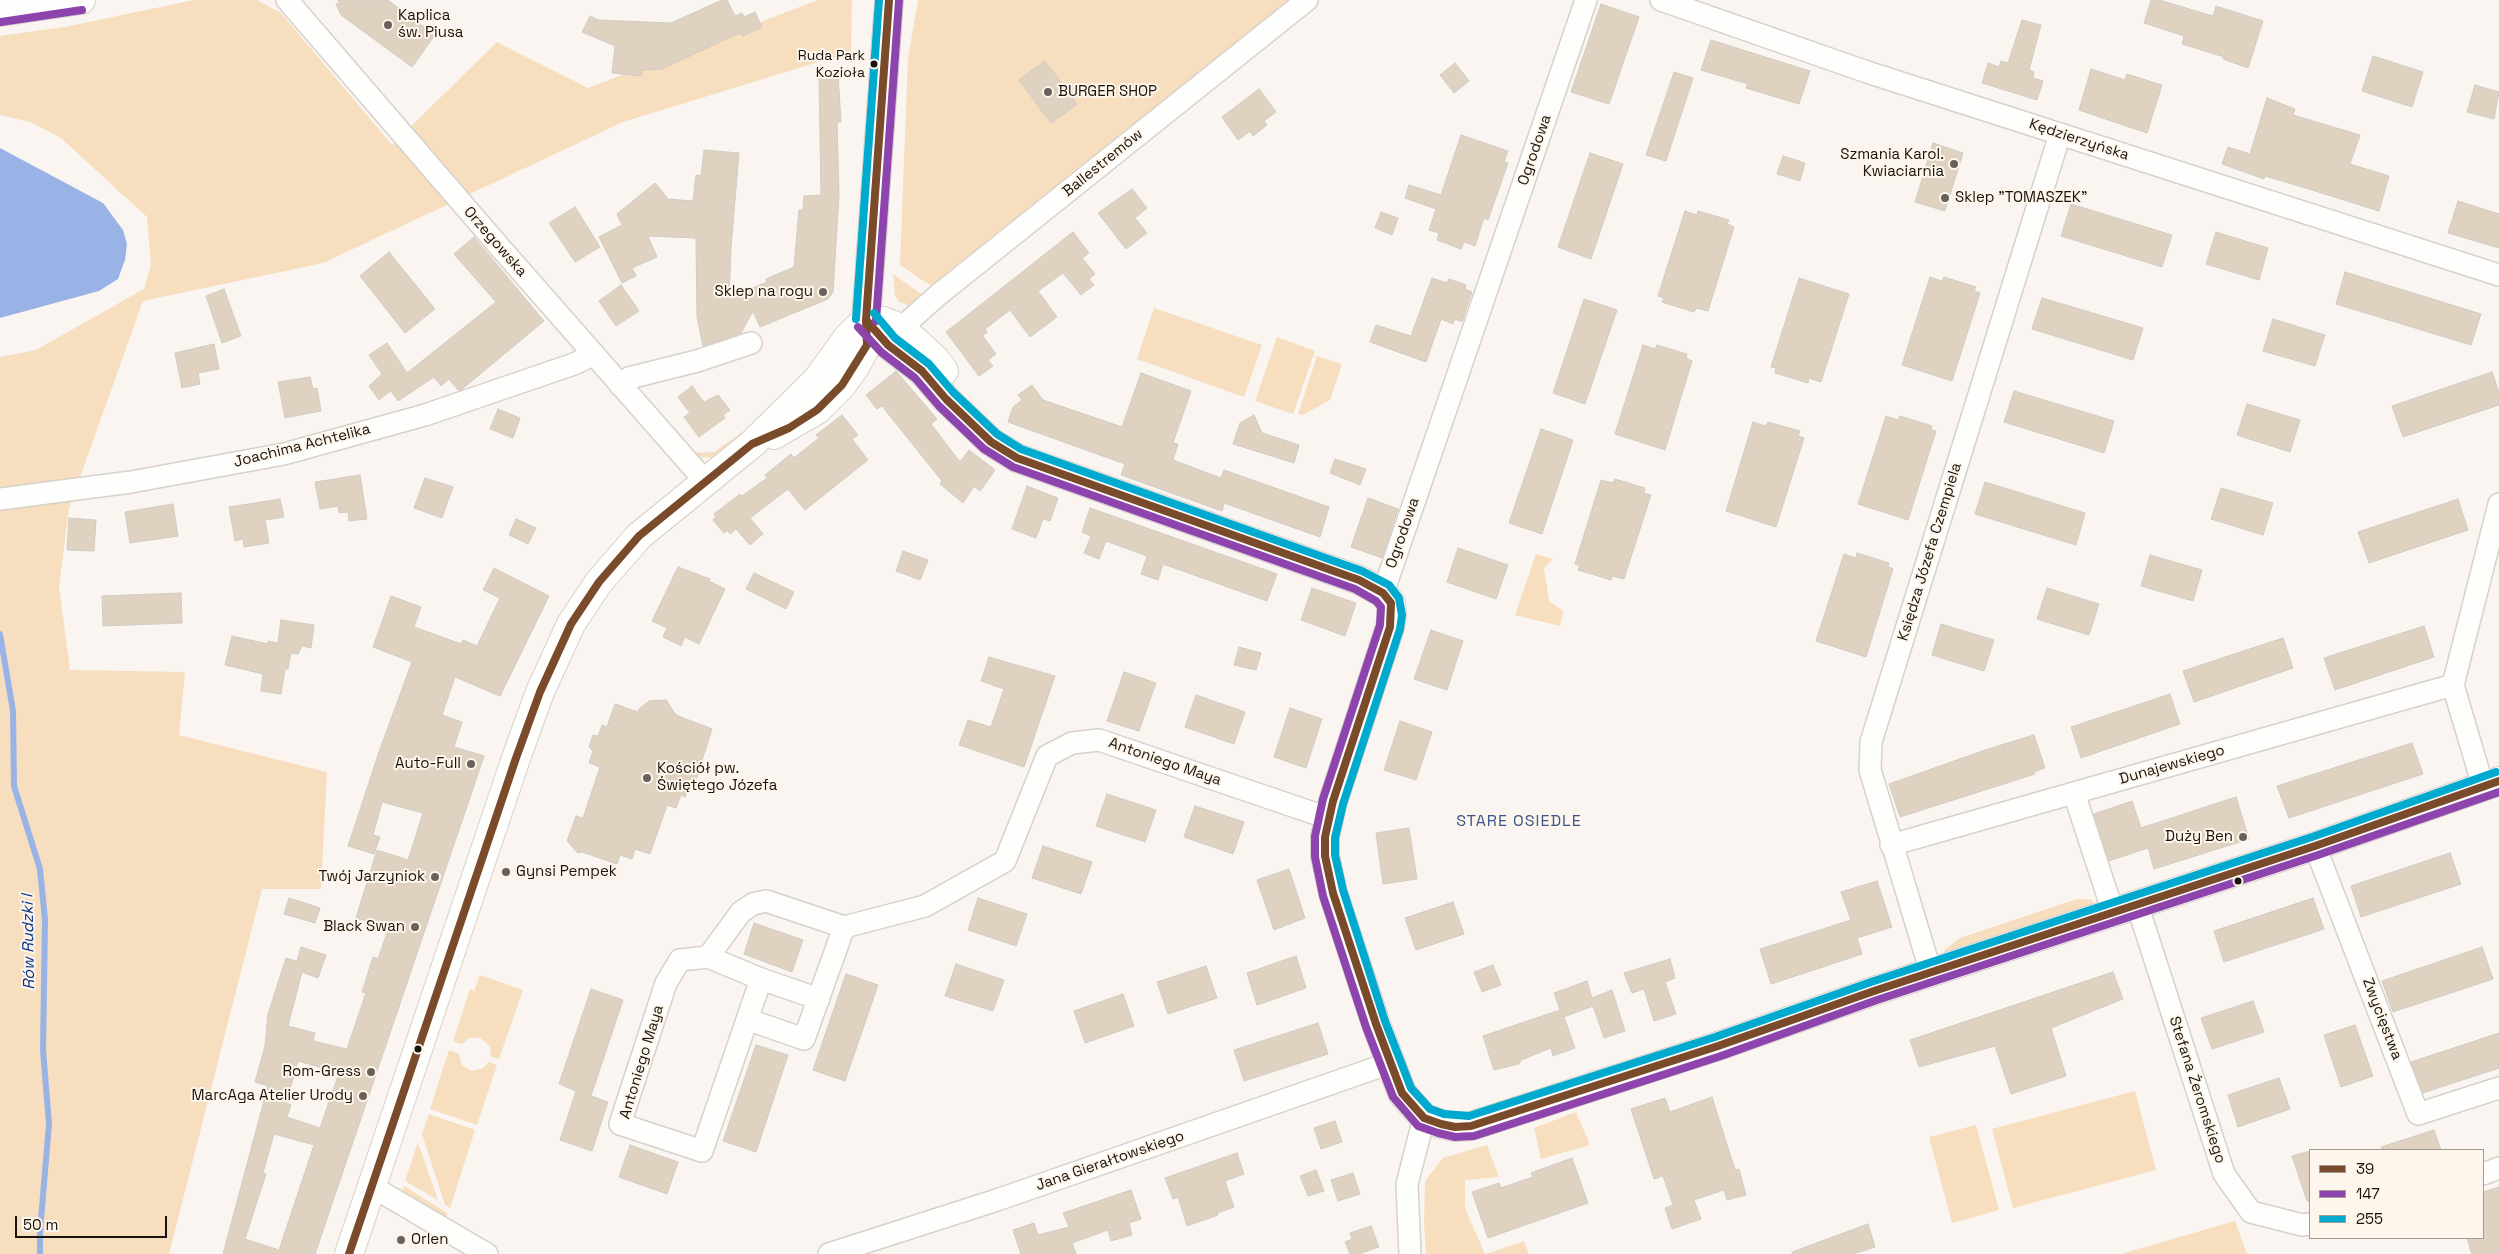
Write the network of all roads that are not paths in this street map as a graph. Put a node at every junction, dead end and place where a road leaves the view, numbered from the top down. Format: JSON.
{"nodes":[{"id":1,"x":81,"y":0,"type":"edge"},
{"id":2,"x":287,"y":0,"type":"edge"},
{"id":3,"x":889,"y":0,"type":"edge"},
{"id":4,"x":1307,"y":0,"type":"edge"},
{"id":5,"x":1586,"y":0,"type":"edge"},
{"id":6,"x":1661,"y":0,"type":"edge"},
{"id":7,"x":4,"y":7,"type":"edge"},
{"id":8,"x":2060,"y":134,"type":"junction"},
{"id":9,"x":2499,"y":275,"type":"edge"},
{"id":10,"x":866,"y":320,"type":"junction"},
{"id":11,"x":901,"y":328,"type":"junction"},
{"id":12,"x":751,"y":342,"type":"dead end"},
{"id":13,"x":594,"y":354,"type":"junction"},
{"id":14,"x":620,"y":385,"type":"junction"},
{"id":15,"x":973,"y":422,"type":"junction"},
{"id":16,"x":705,"y":481,"type":"junction"},
{"id":17,"x":0,"y":499,"type":"edge"},
{"id":18,"x":2499,"y":504,"type":"edge"},
{"id":19,"x":1383,"y":593,"type":"junction"},
{"id":20,"x":2452,"y":686,"type":"junction"},
{"id":21,"x":2491,"y":783,"type":"edge"},
{"id":22,"x":2074,"y":793,"type":"junction"},
{"id":23,"x":1328,"y":818,"type":"junction"},
{"id":24,"x":1891,"y":845,"type":"junction"},
{"id":25,"x":2315,"y":846,"type":"junction"},
{"id":26,"x":2125,"y":908,"type":"junction"},
{"id":27,"x":844,"y":927,"type":"junction"},
{"id":28,"x":708,"y":957,"type":"junction"},
{"id":29,"x":1931,"y":973,"type":"junction"},
{"id":30,"x":761,"y":979,"type":"junction"},
{"id":31,"x":819,"y":999,"type":"junction"},
{"id":32,"x":749,"y":1020,"type":"junction"},
{"id":33,"x":1390,"y":1063,"type":"junction"},
{"id":34,"x":2499,"y":1088,"type":"edge"},
{"id":35,"x":1424,"y":1118,"type":"junction"},
{"id":36,"x":2499,"y":1168,"type":"edge"},
{"id":37,"x":2484,"y":1174,"type":"edge"},
{"id":38,"x":372,"y":1186,"type":"junction"},
{"id":39,"x":2309,"y":1224,"type":"edge"},
{"id":40,"x":349,"y":1254,"type":"edge"},
{"id":41,"x":487,"y":1254,"type":"edge"},
{"id":42,"x":829,"y":1254,"type":"edge"},
{"id":43,"x":1410,"y":1254,"type":"edge"}],
"edges":[{"from":1,"to":7,"type":"street"},
{"from":2,"to":13,"type":"street","name":"Orzegowska"},
{"from":3,"to":10,"type":"street"},
{"from":4,"to":11,"type":"street","name":"Ballestremów"},
{"from":5,"to":19,"type":"street","name":"Ogrodowa"},
{"from":6,"to":8,"type":"street","name":"Kędzierzyńska"},
{"from":8,"to":9,"type":"street","name":"Kędzierzyńska"},
{"from":8,"to":24,"type":"street","name":"Księdza Józefa Czempiela"},
{"from":10,"to":11,"type":"street"},
{"from":10,"to":15,"type":"street"},
{"from":10,"to":16,"type":"street"},
{"from":11,"to":15,"type":"street"},
{"from":12,"to":14,"type":"street"},
{"from":13,"to":14,"type":"street","name":"Orzegowska"},
{"from":13,"to":17,"type":"street","name":"Joachima Achtelika"},
{"from":14,"to":16,"type":"street","name":"Orzegowska"},
{"from":15,"to":19,"type":"street"},
{"from":16,"to":38,"type":"street"},
{"from":18,"to":20,"type":"street"},
{"from":19,"to":23,"type":"street"},
{"from":20,"to":21,"type":"street"},
{"from":20,"to":22,"type":"street","name":"Dunajewskiego"},
{"from":21,"to":25,"type":"street"},
{"from":22,"to":24,"type":"street","name":"Dunajewskiego"},
{"from":22,"to":26,"type":"street","name":"Stefana Żeromskiego"},
{"from":23,"to":27,"type":"street","name":"Antoniego Maya"},
{"from":23,"to":33,"type":"street"},
{"from":24,"to":29,"type":"street","name":"Księdza Józefa Czempiela"},
{"from":25,"to":26,"type":"street"},
{"from":25,"to":34,"type":"street","name":"Zwycięstwa"},
{"from":26,"to":29,"type":"street"},
{"from":26,"to":39,"type":"street","name":"Stefana Żeromskiego"},
{"from":27,"to":28,"type":"street"},
{"from":27,"to":31,"type":"street"},
{"from":28,"to":30,"type":"street","name":"Antoniego Maya"},
{"from":28,"to":32,"type":"street","name":"Antoniego Maya"},
{"from":29,"to":35,"type":"street"},
{"from":30,"to":31,"type":"street","name":"Antoniego Maya"},
{"from":30,"to":32,"type":"street","name":"Antoniego Maya"},
{"from":31,"to":32,"type":"street"},
{"from":33,"to":35,"type":"street"},
{"from":33,"to":42,"type":"street","name":"Jana Gierałtowskiego"},
{"from":35,"to":43,"type":"street"},
{"from":36,"to":37,"type":"street"},
{"from":38,"to":40,"type":"street"},
{"from":38,"to":41,"type":"street"}]}
